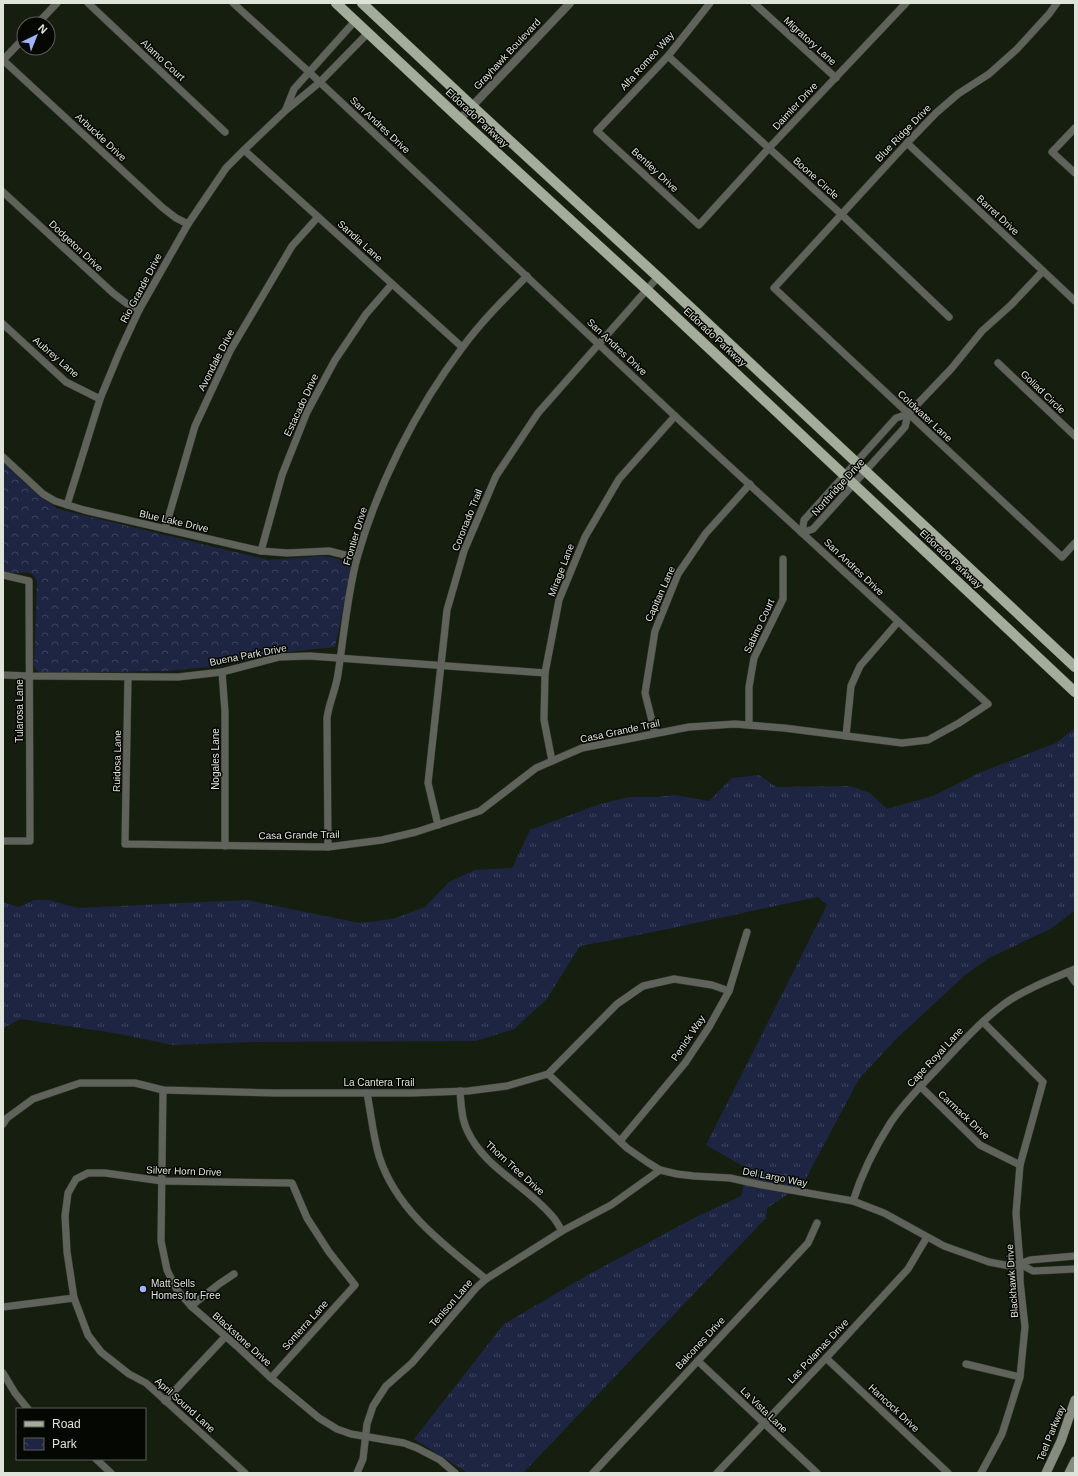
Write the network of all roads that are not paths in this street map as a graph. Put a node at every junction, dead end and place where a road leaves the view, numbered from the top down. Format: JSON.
{"nodes":[{"id":1,"x":57,"y":3,"type":"edge"},
{"id":2,"x":88,"y":3,"type":"edge"},
{"id":3,"x":233,"y":3,"type":"edge"},
{"id":4,"x":336,"y":3,"type":"edge"},
{"id":5,"x":362,"y":3,"type":"edge"},
{"id":6,"x":570,"y":3,"type":"edge"},
{"id":7,"x":710,"y":3,"type":"edge"},
{"id":8,"x":754,"y":3,"type":"edge"},
{"id":9,"x":906,"y":3,"type":"edge"},
{"id":10,"x":1057,"y":3,"type":"edge"},
{"id":11,"x":45,"y":16,"type":"edge"},
{"id":12,"x":355,"y":21,"type":"junction"},
{"id":13,"x":368,"y":33,"type":"junction"},
{"id":14,"x":16,"y":46,"type":"edge"},
{"id":15,"x":668,"y":56,"type":"junction"},
{"id":16,"x":3,"y":60,"type":"edge"},
{"id":17,"x":309,"y":72,"type":"junction"},
{"id":18,"x":836,"y":78,"type":"junction"},
{"id":19,"x":320,"y":82,"type":"junction"},
{"id":20,"x":472,"y":106,"type":"junction"},
{"id":21,"x":285,"y":111,"type":"junction"},
{"id":22,"x":460,"y":119,"type":"junction"},
{"id":23,"x":1075,"y":128,"type":"edge"},
{"id":24,"x":597,"y":131,"type":"joint"},
{"id":25,"x":225,"y":132,"type":"dead end"},
{"id":26,"x":907,"y":143,"type":"junction"},
{"id":27,"x":769,"y":148,"type":"junction"},
{"id":28,"x":244,"y":150,"type":"junction"},
{"id":29,"x":1075,"y":173,"type":"edge"},
{"id":30,"x":3,"y":192,"type":"edge"},
{"id":31,"x":841,"y":214,"type":"junction"},
{"id":32,"x":318,"y":217,"type":"junction"},
{"id":33,"x":188,"y":224,"type":"junction"},
{"id":34,"x":699,"y":224,"type":"joint"},
{"id":35,"x":1043,"y":271,"type":"junction"},
{"id":36,"x":527,"y":276,"type":"junction"},
{"id":37,"x":658,"y":277,"type":"junction"},
{"id":38,"x":392,"y":284,"type":"junction"},
{"id":39,"x":774,"y":288,"type":"joint"},
{"id":40,"x":647,"y":290,"type":"junction"},
{"id":41,"x":1075,"y":301,"type":"edge"},
{"id":42,"x":139,"y":310,"type":"junction"},
{"id":43,"x":949,"y":317,"type":"dead end"},
{"id":44,"x":3,"y":324,"type":"edge"},
{"id":45,"x":598,"y":344,"type":"junction"},
{"id":46,"x":462,"y":347,"type":"junction"},
{"id":47,"x":998,"y":363,"type":"dead end"},
{"id":48,"x":100,"y":398,"type":"junction"},
{"id":49,"x":908,"y":414,"type":"junction"},
{"id":50,"x":675,"y":416,"type":"junction"},
{"id":51,"x":1075,"y":436,"type":"edge"},
{"id":52,"x":3,"y":457,"type":"edge"},
{"id":53,"x":856,"y":462,"type":"junction"},
{"id":54,"x":866,"y":471,"type":"junction"},
{"id":55,"x":844,"y":475,"type":"junction"},
{"id":56,"x":750,"y":484,"type":"junction"},
{"id":57,"x":854,"y":484,"type":"junction"},
{"id":58,"x":67,"y":505,"type":"junction"},
{"id":59,"x":165,"y":529,"type":"junction"},
{"id":60,"x":802,"y":533,"type":"junction"},
{"id":61,"x":1075,"y":543,"type":"edge"},
{"id":62,"x":261,"y":551,"type":"junction"},
{"id":63,"x":357,"y":558,"type":"junction"},
{"id":64,"x":783,"y":559,"type":"dead end"},
{"id":65,"x":3,"y":575,"type":"edge"},
{"id":66,"x":898,"y":622,"type":"junction"},
{"id":67,"x":340,"y":659,"type":"junction"},
{"id":68,"x":442,"y":665,"type":"junction"},
{"id":69,"x":1075,"y":667,"type":"edge"},
{"id":70,"x":222,"y":672,"type":"junction"},
{"id":71,"x":545,"y":673,"type":"junction"},
{"id":72,"x":3,"y":675,"type":"edge"},
{"id":73,"x":29,"y":676,"type":"junction"},
{"id":74,"x":128,"y":677,"type":"junction"},
{"id":75,"x":1075,"y":692,"type":"edge"},
{"id":76,"x":988,"y":704,"type":"joint"},
{"id":77,"x":750,"y":725,"type":"junction"},
{"id":78,"x":655,"y":734,"type":"junction"},
{"id":79,"x":846,"y":736,"type":"junction"},
{"id":80,"x":552,"y":761,"type":"junction"},
{"id":81,"x":438,"y":825,"type":"junction"},
{"id":82,"x":3,"y":841,"type":"edge"},
{"id":83,"x":125,"y":844,"type":"joint"},
{"id":84,"x":225,"y":846,"type":"junction"},
{"id":85,"x":328,"y":847,"type":"junction"},
{"id":86,"x":747,"y":932,"type":"dead end"},
{"id":87,"x":1075,"y":969,"type":"edge"},
{"id":88,"x":1068,"y":972,"type":"junction"},
{"id":89,"x":1075,"y":982,"type":"edge"},
{"id":90,"x":729,"y":991,"type":"junction"},
{"id":91,"x":983,"y":1022,"type":"junction"},
{"id":92,"x":548,"y":1074,"type":"junction"},
{"id":93,"x":920,"y":1086,"type":"junction"},
{"id":94,"x":163,"y":1090,"type":"junction"},
{"id":95,"x":460,"y":1090,"type":"junction"},
{"id":96,"x":367,"y":1093,"type":"junction"},
{"id":97,"x":3,"y":1124,"type":"edge"},
{"id":98,"x":620,"y":1141,"type":"junction"},
{"id":99,"x":1020,"y":1165,"type":"junction"},
{"id":100,"x":660,"y":1170,"type":"junction"},
{"id":101,"x":76,"y":1179,"type":"joint"},
{"id":102,"x":162,"y":1181,"type":"junction"},
{"id":103,"x":853,"y":1201,"type":"junction"},
{"id":104,"x":817,"y":1224,"type":"dead end"},
{"id":105,"x":562,"y":1231,"type":"junction"},
{"id":106,"x":927,"y":1237,"type":"junction"},
{"id":107,"x":1075,"y":1256,"type":"edge"},
{"id":108,"x":1020,"y":1264,"type":"junction"},
{"id":109,"x":1075,"y":1269,"type":"edge"},
{"id":110,"x":234,"y":1274,"type":"dead end"},
{"id":111,"x":486,"y":1279,"type":"junction"},
{"id":112,"x":354,"y":1286,"type":"joint"},
{"id":113,"x":74,"y":1298,"type":"junction"},
{"id":114,"x":190,"y":1306,"type":"junction"},
{"id":115,"x":3,"y":1307,"type":"edge"},
{"id":116,"x":225,"y":1337,"type":"junction"},
{"id":117,"x":826,"y":1358,"type":"junction"},
{"id":118,"x":698,"y":1361,"type":"junction"},
{"id":119,"x":966,"y":1364,"type":"dead end"},
{"id":120,"x":3,"y":1373,"type":"edge"},
{"id":121,"x":1020,"y":1377,"type":"junction"},
{"id":122,"x":271,"y":1378,"type":"junction"},
{"id":123,"x":1075,"y":1400,"type":"edge"},
{"id":124,"x":165,"y":1401,"type":"junction"},
{"id":125,"x":27,"y":1408,"type":"edge"},
{"id":126,"x":764,"y":1423,"type":"junction"},
{"id":127,"x":366,"y":1437,"type":"junction"},
{"id":128,"x":97,"y":1460,"type":"edge"},
{"id":129,"x":1075,"y":1461,"type":"edge"},
{"id":130,"x":111,"y":1473,"type":"edge"},
{"id":131,"x":245,"y":1473,"type":"edge"},
{"id":132,"x":358,"y":1473,"type":"edge"},
{"id":133,"x":455,"y":1473,"type":"edge"},
{"id":134,"x":593,"y":1473,"type":"edge"},
{"id":135,"x":717,"y":1473,"type":"edge"},
{"id":136,"x":817,"y":1473,"type":"edge"},
{"id":137,"x":948,"y":1473,"type":"edge"},
{"id":138,"x":981,"y":1473,"type":"edge"},
{"id":139,"x":1046,"y":1473,"type":"edge"},
{"id":140,"x":1070,"y":1473,"type":"edge"}],
"edges":[{"from":1,"to":11,"type":"street"},
{"from":2,"to":25,"type":"street","name":"Alamo Court"},
{"from":3,"to":17,"type":"street","name":"San Andres Drive"},
{"from":4,"to":12,"type":"main road","name":"Eldorado Parkway"},
{"from":5,"to":20,"type":"main road","name":"Eldorado Parkway"},
{"from":6,"to":20,"type":"street","name":"Grayhawk Boulevard"},
{"from":7,"to":15,"type":"street","name":"Alfa Romeo Way"},
{"from":8,"to":18,"type":"street","name":"Migratory Lane"},
{"from":9,"to":18,"type":"street","name":"Daimler Drive"},
{"from":10,"to":26,"type":"street","name":"Blue Ridge Drive"},
{"from":12,"to":13,"type":"main road","name":"Eldorado Parkway"},
{"from":12,"to":17,"type":"street","name":"Rio Grande Drive"},
{"from":13,"to":19,"type":"street","name":"Rio Grande Drive"},
{"from":13,"to":22,"type":"main road","name":"Eldorado Parkway"},
{"from":14,"to":16,"type":"street"},
{"from":15,"to":24,"type":"street","name":"Alfa Romeo Way"},
{"from":15,"to":27,"type":"street","name":"Boone Circle"},
{"from":16,"to":33,"type":"street","name":"Arbuckle Drive"},
{"from":17,"to":19,"type":"street","name":"San Andres Drive"},
{"from":17,"to":21,"type":"street","name":"Rio Grande Drive"},
{"from":18,"to":27,"type":"street","name":"Daimler Drive"},
{"from":19,"to":21,"type":"street","name":"Rio Grande Drive"},
{"from":19,"to":36,"type":"street","name":"San Andres Drive"},
{"from":20,"to":22,"type":"street","name":"Grayhawk Boulevard"},
{"from":20,"to":37,"type":"main road","name":"Eldorado Parkway"},
{"from":21,"to":28,"type":"street","name":"Rio Grande Drive"},
{"from":22,"to":40,"type":"main road","name":"Eldorado Parkway"},
{"from":23,"to":29,"type":"street"},
{"from":24,"to":34,"type":"street","name":"Bentley Drive"},
{"from":26,"to":31,"type":"street","name":"Blue Ridge Drive"},
{"from":26,"to":35,"type":"street","name":"Barret Drive"},
{"from":27,"to":31,"type":"street","name":"Boone Circle"},
{"from":27,"to":34,"type":"street","name":"Daimler Drive"},
{"from":28,"to":32,"type":"street","name":"Sandia Lane"},
{"from":28,"to":33,"type":"street","name":"Rio Grande Drive"},
{"from":30,"to":42,"type":"street","name":"Dodgeton Drive"},
{"from":31,"to":39,"type":"street","name":"Blue Ridge Drive"},
{"from":31,"to":43,"type":"street","name":"Boone Circle"},
{"from":32,"to":38,"type":"street","name":"Sandia Lane"},
{"from":32,"to":59,"type":"street","name":"Avondale Drive"},
{"from":33,"to":42,"type":"street","name":"Rio Grande Drive"},
{"from":35,"to":41,"type":"street","name":"Barret Drive"},
{"from":35,"to":49,"type":"street","name":"Northridge Drive"},
{"from":36,"to":45,"type":"street","name":"San Andres Drive"},
{"from":36,"to":46,"type":"street","name":"Frontier Drive"},
{"from":37,"to":40,"type":"street","name":"Coronado Trail"},
{"from":37,"to":53,"type":"main road","name":"Eldorado Parkway"},
{"from":38,"to":46,"type":"street","name":"Sandia Lane"},
{"from":38,"to":62,"type":"street","name":"Estacado Drive"},
{"from":39,"to":49,"type":"street","name":"Coldwater Lane"},
{"from":40,"to":45,"type":"street","name":"Coronado Trail"},
{"from":40,"to":55,"type":"main road","name":"Eldorado Parkway"},
{"from":42,"to":48,"type":"street","name":"Rio Grande Drive"},
{"from":44,"to":48,"type":"street","name":"Aubrey Lane"},
{"from":45,"to":50,"type":"street","name":"San Andres Drive"},
{"from":45,"to":68,"type":"street","name":"Coronado Trail"},
{"from":46,"to":63,"type":"street","name":"Frontier Drive"},
{"from":47,"to":51,"type":"street","name":"Goliad Circle"},
{"from":48,"to":58,"type":"street","name":"Rio Grande Drive"},
{"from":49,"to":53,"type":"street","name":"Northridge Drive"},
{"from":49,"to":54,"type":"street","name":"Northridge Drive"},
{"from":49,"to":61,"type":"street","name":"Coldwater Lane"},
{"from":50,"to":56,"type":"street","name":"San Andres Drive"},
{"from":50,"to":71,"type":"street","name":"Mirage Lane"},
{"from":52,"to":58,"type":"street","name":"Blue Lake Drive"},
{"from":53,"to":54,"type":"main road","name":"Eldorado Parkway"},
{"from":53,"to":55,"type":"street","name":"Northridge Drive"},
{"from":54,"to":57,"type":"street","name":"Northridge Drive"},
{"from":54,"to":69,"type":"main road","name":"Eldorado Parkway"},
{"from":55,"to":57,"type":"main road","name":"Eldorado Parkway"},
{"from":55,"to":60,"type":"street","name":"Northridge Drive"},
{"from":56,"to":60,"type":"street","name":"San Andres Drive"},
{"from":56,"to":78,"type":"street","name":"Capitan Lane"},
{"from":57,"to":60,"type":"street","name":"Northridge Drive"},
{"from":57,"to":75,"type":"main road","name":"Eldorado Parkway"},
{"from":58,"to":59,"type":"street","name":"Blue Lake Drive"},
{"from":59,"to":62,"type":"street","name":"Blue Lake Drive"},
{"from":60,"to":66,"type":"street","name":"San Andres Drive"},
{"from":62,"to":63,"type":"street","name":"Blue Lake Drive"},
{"from":63,"to":67,"type":"street","name":"Frontier Drive"},
{"from":64,"to":77,"type":"street","name":"Sabino Court"},
{"from":65,"to":73,"type":"street","name":"Tularosa Lane"},
{"from":66,"to":76,"type":"street","name":"San Andres Drive"},
{"from":66,"to":79,"type":"street"},
{"from":67,"to":68,"type":"street","name":"Buena Park Drive"},
{"from":67,"to":70,"type":"street","name":"Buena Park Drive"},
{"from":67,"to":85,"type":"street","name":"Frontier Drive"},
{"from":68,"to":71,"type":"street","name":"Buena Park Drive"},
{"from":68,"to":81,"type":"street","name":"Coronado Trail"},
{"from":70,"to":74,"type":"street","name":"Buena Park Drive"},
{"from":70,"to":84,"type":"street","name":"Nogales Lane"},
{"from":71,"to":80,"type":"street","name":"Mirage Lane"},
{"from":72,"to":73,"type":"street","name":"Buena Park Drive"},
{"from":73,"to":74,"type":"street","name":"Buena Park Drive"},
{"from":73,"to":82,"type":"street","name":"Tularosa Lane"},
{"from":74,"to":83,"type":"street","name":"Ruidosa Lane"},
{"from":76,"to":79,"type":"street","name":"Casa Grande Trail"},
{"from":77,"to":78,"type":"street","name":"Casa Grande Trail"},
{"from":77,"to":79,"type":"street","name":"Casa Grande Trail"},
{"from":78,"to":80,"type":"street","name":"Casa Grande Trail"},
{"from":80,"to":81,"type":"street","name":"Casa Grande Trail"},
{"from":81,"to":85,"type":"street","name":"Casa Grande Trail"},
{"from":83,"to":84,"type":"street","name":"Casa Grande Trail"},
{"from":84,"to":85,"type":"street","name":"Casa Grande Trail"},
{"from":86,"to":90,"type":"street","name":"Penick Way"},
{"from":87,"to":88,"type":"street","name":"Cape Royal Lane"},
{"from":88,"to":89,"type":"street"},
{"from":88,"to":91,"type":"street","name":"Cape Royal Lane"},
{"from":90,"to":92,"type":"street","name":"La Cantera Trail"},
{"from":90,"to":98,"type":"street","name":"Penick Way"},
{"from":91,"to":93,"type":"street","name":"Cape Royal Lane"},
{"from":91,"to":99,"type":"street","name":"Blackhawk Drive"},
{"from":92,"to":95,"type":"street","name":"La Cantera Trail"},
{"from":92,"to":98,"type":"street","name":"Del Largo Way"},
{"from":93,"to":99,"type":"street","name":"Carmack Drive"},
{"from":93,"to":103,"type":"street","name":"Cape Royal Lane"},
{"from":94,"to":96,"type":"street","name":"La Cantera Trail"},
{"from":94,"to":97,"type":"street","name":"La Cantera Trail"},
{"from":94,"to":102,"type":"street","name":"Blackstone Drive"},
{"from":95,"to":96,"type":"street","name":"La Cantera Trail"},
{"from":95,"to":105,"type":"street","name":"Thorn Tree Drive"},
{"from":96,"to":111,"type":"street"},
{"from":98,"to":100,"type":"street","name":"Del Largo Way"},
{"from":99,"to":108,"type":"street","name":"Blackhawk Drive"},
{"from":100,"to":103,"type":"street","name":"Del Largo Way"},
{"from":100,"to":105,"type":"street","name":"Tenison Lane"},
{"from":101,"to":102,"type":"street","name":"Silver Horn Drive"},
{"from":101,"to":113,"type":"street","name":"April Sound Lane"},
{"from":102,"to":112,"type":"street","name":"Silver Horn Drive"},
{"from":102,"to":114,"type":"street","name":"Blackstone Drive"},
{"from":103,"to":106,"type":"street","name":"Del Largo Way"},
{"from":104,"to":118,"type":"street","name":"Balcones Drive"},
{"from":105,"to":111,"type":"street","name":"Tenison Lane"},
{"from":106,"to":108,"type":"street","name":"Del Largo Way"},
{"from":106,"to":117,"type":"street","name":"Las Polamas Drive"},
{"from":107,"to":108,"type":"street","name":"Del Largo Way"},
{"from":108,"to":109,"type":"street","name":"Del Largo Way"},
{"from":108,"to":121,"type":"street","name":"Blackhawk Drive"},
{"from":110,"to":114,"type":"street"},
{"from":111,"to":127,"type":"street","name":"Tenison Lane"},
{"from":112,"to":122,"type":"street","name":"Sonterra Lane"},
{"from":113,"to":115,"type":"street"},
{"from":113,"to":124,"type":"street","name":"April Sound Lane"},
{"from":114,"to":116,"type":"street","name":"Blackstone Drive"},
{"from":116,"to":122,"type":"street","name":"Blackstone Drive"},
{"from":116,"to":124,"type":"street"},
{"from":117,"to":126,"type":"street","name":"Las Polamas Drive"},
{"from":117,"to":137,"type":"street","name":"Hancock Drive"},
{"from":118,"to":126,"type":"street","name":"La Vista Lane"},
{"from":118,"to":134,"type":"street","name":"Balcones Drive"},
{"from":119,"to":121,"type":"street"},
{"from":120,"to":125,"type":"street"},
{"from":121,"to":138,"type":"street","name":"Blackhawk Drive"},
{"from":122,"to":127,"type":"street","name":"Blackstone Drive"},
{"from":123,"to":139,"type":"main road","name":"Teel Parkway"},
{"from":124,"to":131,"type":"street","name":"April Sound Lane"},
{"from":126,"to":135,"type":"street","name":"Las Polamas Drive"},
{"from":126,"to":136,"type":"street","name":"La Vista Lane"},
{"from":127,"to":132,"type":"street","name":"Tenison Lane"},
{"from":127,"to":133,"type":"street","name":"Blackstone Drive"},
{"from":128,"to":130,"type":"street"},
{"from":129,"to":140,"type":"main road"}]}
